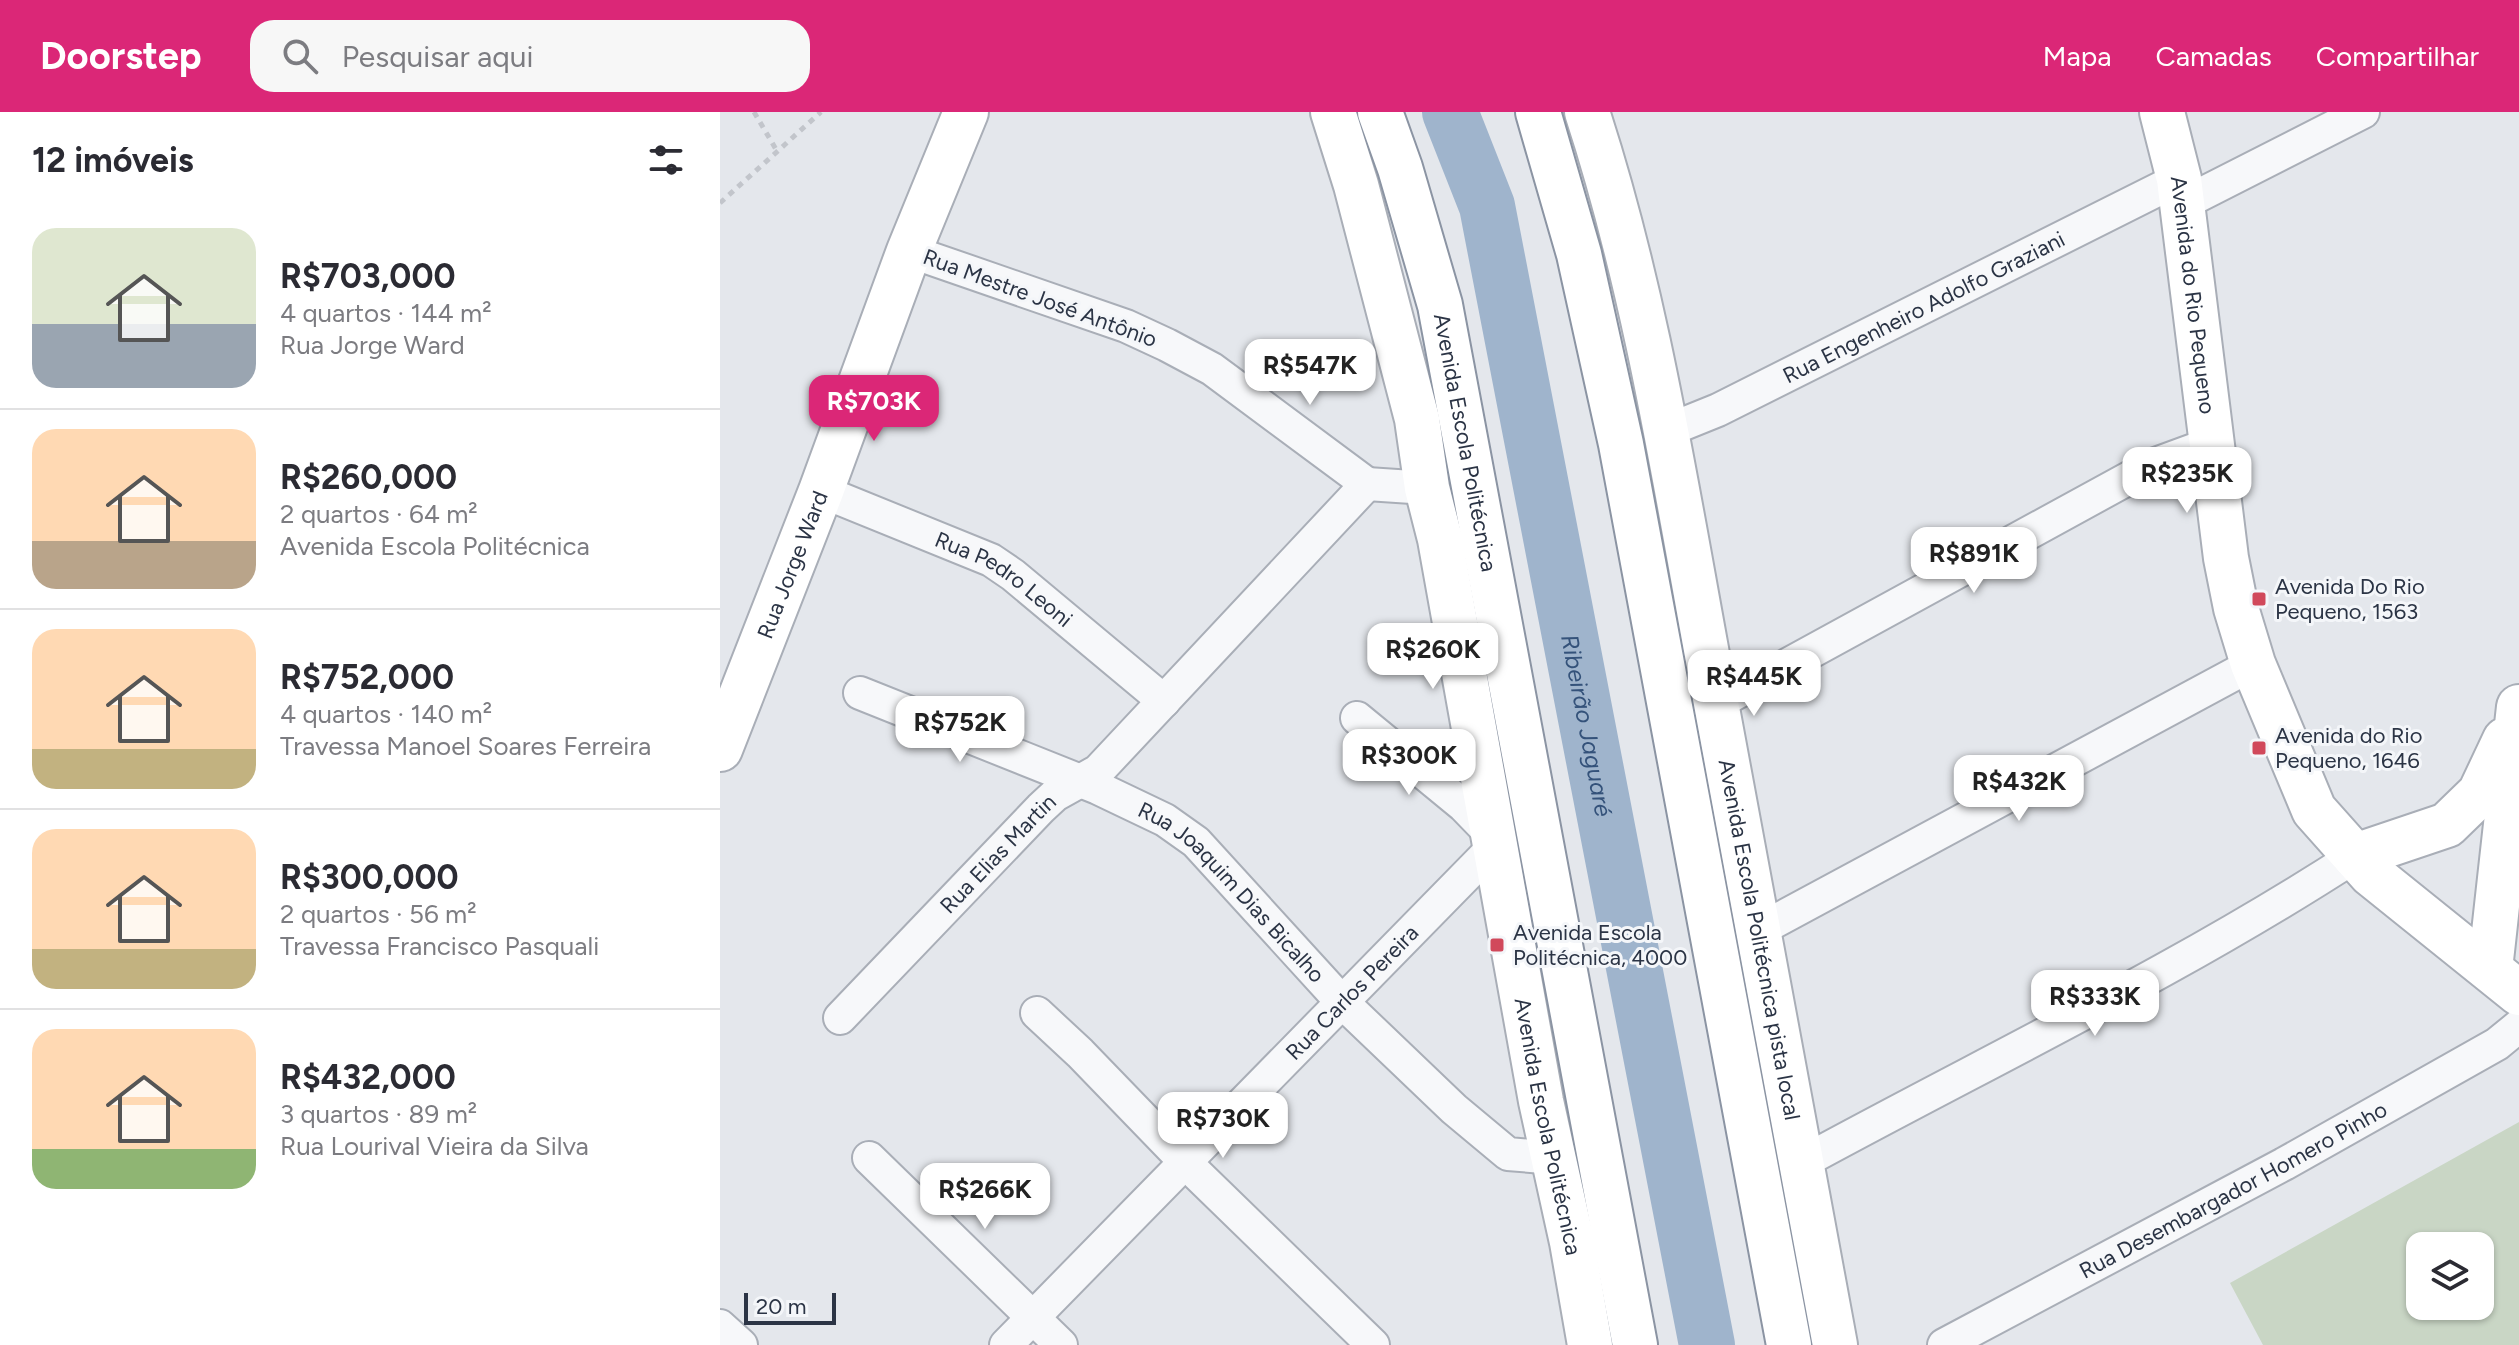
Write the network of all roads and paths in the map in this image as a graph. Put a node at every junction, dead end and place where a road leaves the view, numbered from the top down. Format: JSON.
{"nodes":[{"id":1,"x":754,"y":112,"type":"edge"},
{"id":2,"x":821,"y":112,"type":"edge"},
{"id":3,"x":966,"y":112,"type":"edge"},
{"id":4,"x":1333,"y":112,"type":"edge"},
{"id":5,"x":1380,"y":112,"type":"edge"},
{"id":6,"x":1538,"y":112,"type":"edge"},
{"id":7,"x":1587,"y":112,"type":"edge"},
{"id":8,"x":2162,"y":112,"type":"edge"},
{"id":9,"x":2363,"y":112,"type":"edge"},
{"id":10,"x":777,"y":151,"type":"junction"},
{"id":11,"x":2180,"y":191,"type":"junction"},
{"id":12,"x":720,"y":203,"type":"edge"},
{"id":13,"x":909,"y":251,"type":"junction"},
{"id":14,"x":1666,"y":431,"type":"junction"},
{"id":15,"x":2213,"y":443,"type":"junction"},
{"id":16,"x":1367,"y":484,"type":"junction"},
{"id":17,"x":1427,"y":488,"type":"junction"},
{"id":18,"x":821,"y":491,"type":"junction"},
{"id":19,"x":2253,"y":664,"type":"junction"},
{"id":20,"x":860,"y":693,"type":"dead end"},
{"id":21,"x":1164,"y":701,"type":"junction"},
{"id":22,"x":1716,"y":704,"type":"junction"},
{"id":23,"x":2519,"y":710,"type":"edge"},
{"id":24,"x":1357,"y":718,"type":"dead end"},
{"id":25,"x":720,"y":749,"type":"edge"},
{"id":26,"x":1081,"y":783,"type":"junction"},
{"id":27,"x":1496,"y":842,"type":"junction"},
{"id":28,"x":2355,"y":856,"type":"junction"},
{"id":29,"x":1759,"y":930,"type":"junction"},
{"id":30,"x":2504,"y":981,"type":"edge"},
{"id":31,"x":1341,"y":1001,"type":"junction"},
{"id":32,"x":1037,"y":1013,"type":"dead end"},
{"id":33,"x":840,"y":1018,"type":"dead end"},
{"id":34,"x":2519,"y":1026,"type":"edge"},
{"id":35,"x":869,"y":1158,"type":"dead end"},
{"id":36,"x":1555,"y":1158,"type":"junction"},
{"id":37,"x":1185,"y":1161,"type":"junction"},
{"id":38,"x":1801,"y":1163,"type":"junction"},
{"id":39,"x":1033,"y":1317,"type":"junction"},
{"id":40,"x":720,"y":1326,"type":"edge"},
{"id":41,"x":741,"y":1345,"type":"edge"},
{"id":42,"x":1006,"y":1345,"type":"edge"},
{"id":43,"x":1061,"y":1345,"type":"edge"},
{"id":44,"x":1373,"y":1345,"type":"edge"},
{"id":45,"x":1590,"y":1345,"type":"edge"},
{"id":46,"x":1635,"y":1345,"type":"edge"},
{"id":47,"x":1789,"y":1345,"type":"edge"},
{"id":48,"x":1835,"y":1345,"type":"edge"},
{"id":49,"x":1944,"y":1345,"type":"edge"}],
"edges":[{"from":1,"to":10,"type":"path"},
{"from":2,"to":10,"type":"path"},
{"from":3,"to":13,"type":"main road","name":"Rua Jorge Ward"},
{"from":4,"to":17,"type":"main road","name":"Avenida Escola Politécnica"},
{"from":5,"to":46,"type":"main road","name":"Avenida Escola Politécnica"},
{"from":6,"to":47,"type":"main road"},
{"from":7,"to":14,"type":"main road","name":"Avenida Escola Politécnica pista local"},
{"from":8,"to":11,"type":"main road","name":"Avenida do Rio Pequeno"},
{"from":9,"to":11,"type":"street","name":"Rua Engenheiro Adolfo Graziani"},
{"from":10,"to":12,"type":"path"},
{"from":11,"to":14,"type":"street","name":"Rua Engenheiro Adolfo Graziani"},
{"from":11,"to":15,"type":"main road","name":"Avenida do Rio Pequeno"},
{"from":13,"to":16,"type":"street","name":"Rua Mestre José Antônio"},
{"from":13,"to":18,"type":"main road","name":"Rua Jorge Ward"},
{"from":14,"to":22,"type":"main road","name":"Avenida Escola Politécnica pista local"},
{"from":15,"to":19,"type":"main road","name":"Avenida do Rio Pequeno"},
{"from":15,"to":22,"type":"street"},
{"from":16,"to":17,"type":"street"},
{"from":16,"to":21,"type":"street"},
{"from":17,"to":27,"type":"main road","name":"Avenida Escola Politécnica"},
{"from":18,"to":21,"type":"street","name":"Rua Pedro Leoni"},
{"from":18,"to":25,"type":"main road","name":"Rua Jorge Ward"},
{"from":19,"to":28,"type":"main road","name":"Avenida do Rio Pequeno"},
{"from":19,"to":29,"type":"street"},
{"from":20,"to":26,"type":"street","name":"Rua Joaquim Dias Bicalho"},
{"from":21,"to":26,"type":"street","name":"Rua Elias Martin"},
{"from":22,"to":29,"type":"main road","name":"Avenida Escola Politécnica pista local"},
{"from":23,"to":28,"type":"main road"},
{"from":23,"to":30,"type":"main road"},
{"from":24,"to":27,"type":"street"},
{"from":26,"to":31,"type":"street","name":"Rua Joaquim Dias Bicalho"},
{"from":26,"to":33,"type":"street","name":"Rua Elias Martin"},
{"from":27,"to":31,"type":"street","name":"Rua Carlos Pereira"},
{"from":27,"to":36,"type":"main road","name":"Avenida Escola Politécnica"},
{"from":28,"to":30,"type":"main road","name":"Avenida do Rio Pequeno"},
{"from":28,"to":38,"type":"street"},
{"from":29,"to":38,"type":"main road","name":"Avenida Escola Politécnica pista local"},
{"from":31,"to":36,"type":"street","name":"Rua Joaquim Dias Bicalho"},
{"from":31,"to":37,"type":"street","name":"Rua Carlos Pereira"},
{"from":32,"to":37,"type":"street"},
{"from":34,"to":49,"type":"street","name":"Rua Desembargador Homero Pinho"},
{"from":35,"to":39,"type":"street"},
{"from":36,"to":45,"type":"main road","name":"Avenida Escola Politécnica"},
{"from":37,"to":39,"type":"street","name":"Rua Carlos Pereira"},
{"from":37,"to":44,"type":"street"},
{"from":38,"to":48,"type":"main road","name":"Avenida Escola Politécnica pista local"},
{"from":39,"to":42,"type":"street","name":"Rua Carlos Pereira"},
{"from":39,"to":43,"type":"street"},
{"from":40,"to":41,"type":"street"}]}
